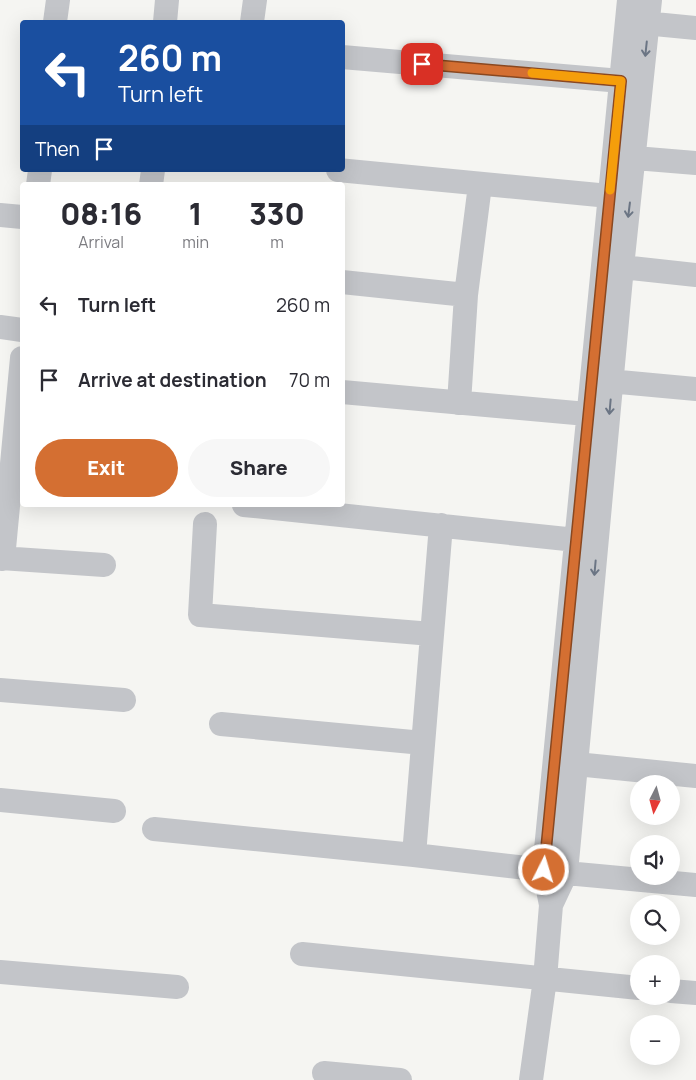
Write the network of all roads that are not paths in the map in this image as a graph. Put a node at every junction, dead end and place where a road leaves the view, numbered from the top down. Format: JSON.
{"nodes":[{"id":1,"x":58,"y":0,"type":"edge"},
{"id":2,"x":167,"y":0,"type":"edge"},
{"id":3,"x":255,"y":0,"type":"edge"},
{"id":4,"x":650,"y":0,"type":"edge"},
{"id":5,"x":635,"y":15,"type":"edge"},
{"id":6,"x":55,"y":20,"type":"edge"},
{"id":7,"x":165,"y":20,"type":"edge"},
{"id":8,"x":252,"y":20,"type":"edge"},
{"id":9,"x":696,"y":28,"type":"edge"},
{"id":10,"x":345,"y":57,"type":"edge"},
{"id":11,"x":621,"y":81,"type":"junction"},
{"id":12,"x":635,"y":158,"type":"junction"},
{"id":13,"x":696,"y":164,"type":"edge"},
{"id":14,"x":345,"y":171,"type":"edge"},
{"id":15,"x":480,"y":185,"type":"junction"},
{"id":16,"x":609,"y":196,"type":"junction"},
{"id":17,"x":0,"y":215,"type":"edge"},
{"id":18,"x":20,"y":217,"type":"edge"},
{"id":19,"x":622,"y":267,"type":"junction"},
{"id":20,"x":696,"y":275,"type":"edge"},
{"id":21,"x":345,"y":282,"type":"edge"},
{"id":22,"x":466,"y":295,"type":"junction"},
{"id":23,"x":0,"y":327,"type":"edge"},
{"id":24,"x":20,"y":330,"type":"edge"},
{"id":25,"x":20,"y":378,"type":"edge"},
{"id":26,"x":602,"y":380,"type":"junction"},
{"id":27,"x":696,"y":389,"type":"edge"},
{"id":28,"x":345,"y":392,"type":"edge"},
{"id":29,"x":459,"y":403,"type":"junction"},
{"id":30,"x":587,"y":414,"type":"junction"},
{"id":31,"x":264,"y":507,"type":"edge"},
{"id":32,"x":206,"y":524,"type":"dead end"},
{"id":33,"x":441,"y":525,"type":"junction"},
{"id":34,"x":576,"y":540,"type":"junction"},
{"id":35,"x":2,"y":558,"type":"edge"},
{"id":36,"x":104,"y":565,"type":"dead end"},
{"id":37,"x":432,"y":634,"type":"junction"},
{"id":38,"x":0,"y":690,"type":"edge"},
{"id":39,"x":124,"y":700,"type":"dead end"},
{"id":40,"x":221,"y":724,"type":"dead end"},
{"id":41,"x":424,"y":743,"type":"junction"},
{"id":42,"x":576,"y":764,"type":"junction"},
{"id":43,"x":696,"y":776,"type":"edge"},
{"id":44,"x":0,"y":800,"type":"edge"},
{"id":45,"x":114,"y":811,"type":"dead end"},
{"id":46,"x":154,"y":830,"type":"dead end"},
{"id":47,"x":414,"y":855,"type":"junction"},
{"id":48,"x":555,"y":872,"type":"junction"},
{"id":49,"x":696,"y":885,"type":"edge"},
{"id":50,"x":302,"y":954,"type":"dead end"},
{"id":51,"x":0,"y":972,"type":"edge"},
{"id":52,"x":545,"y":980,"type":"junction"},
{"id":53,"x":177,"y":987,"type":"dead end"},
{"id":54,"x":630,"y":987,"type":"edge"},
{"id":55,"x":680,"y":992,"type":"edge"},
{"id":56,"x":696,"y":994,"type":"edge"},
{"id":57,"x":324,"y":1073,"type":"dead end"},
{"id":58,"x":400,"y":1080,"type":"edge"},
{"id":59,"x":531,"y":1080,"type":"edge"}],
"edges":[{"from":1,"to":6,"type":"street"},
{"from":2,"to":7,"type":"street"},
{"from":3,"to":8,"type":"street"},
{"from":4,"to":5,"type":"street"},
{"from":5,"to":9,"type":"street"},
{"from":5,"to":11,"type":"street"},
{"from":5,"to":12,"type":"street","one_way":true},
{"from":10,"to":11,"type":"street"},
{"from":11,"to":16,"type":"street"},
{"from":12,"to":13,"type":"street"},
{"from":12,"to":19,"type":"street","one_way":true},
{"from":14,"to":15,"type":"street"},
{"from":15,"to":16,"type":"street"},
{"from":15,"to":22,"type":"street"},
{"from":16,"to":26,"type":"street"},
{"from":17,"to":18,"type":"street"},
{"from":19,"to":20,"type":"street"},
{"from":19,"to":26,"type":"street"},
{"from":21,"to":22,"type":"street"},
{"from":22,"to":29,"type":"street"},
{"from":23,"to":24,"type":"street"},
{"from":25,"to":35,"type":"street"},
{"from":26,"to":27,"type":"street"},
{"from":26,"to":30,"type":"street"},
{"from":26,"to":42,"type":"street","one_way":true},
{"from":28,"to":29,"type":"street"},
{"from":29,"to":30,"type":"street"},
{"from":30,"to":34,"type":"street"},
{"from":31,"to":33,"type":"street"},
{"from":32,"to":37,"type":"street"},
{"from":33,"to":34,"type":"street"},
{"from":33,"to":37,"type":"street"},
{"from":34,"to":48,"type":"street"},
{"from":35,"to":36,"type":"street"},
{"from":37,"to":41,"type":"street"},
{"from":38,"to":39,"type":"street"},
{"from":40,"to":41,"type":"street"},
{"from":41,"to":47,"type":"street"},
{"from":42,"to":43,"type":"street"},
{"from":42,"to":48,"type":"street"},
{"from":44,"to":45,"type":"street"},
{"from":46,"to":47,"type":"street"},
{"from":47,"to":48,"type":"street"},
{"from":48,"to":49,"type":"street"},
{"from":48,"to":52,"type":"street"},
{"from":50,"to":52,"type":"street"},
{"from":51,"to":53,"type":"street"},
{"from":52,"to":54,"type":"street"},
{"from":52,"to":59,"type":"street"},
{"from":55,"to":56,"type":"street"},
{"from":57,"to":58,"type":"street"}]}
